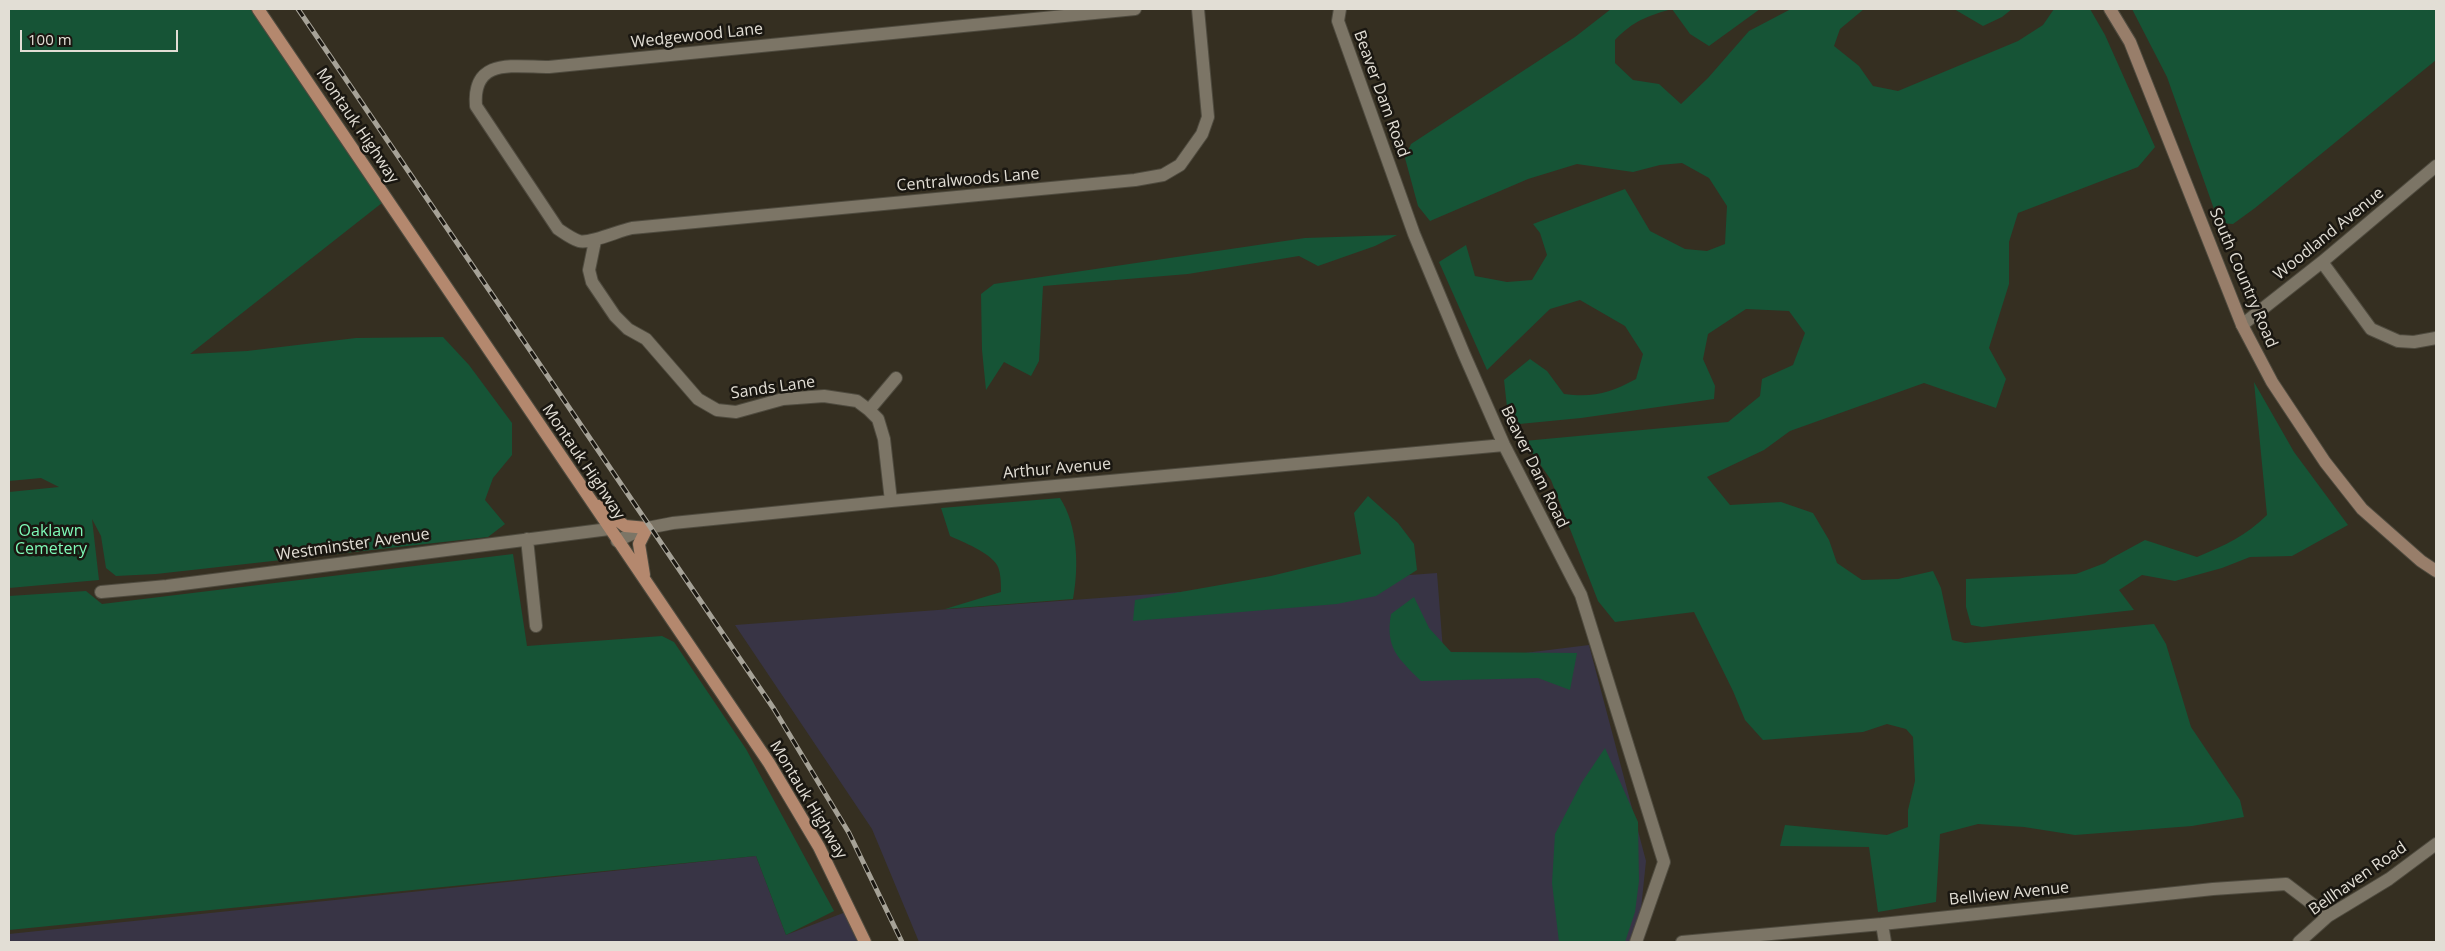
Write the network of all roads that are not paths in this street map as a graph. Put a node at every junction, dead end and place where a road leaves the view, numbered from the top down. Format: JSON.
{"nodes":[{"id":1,"x":258,"y":9,"type":"edge"},
{"id":2,"x":1136,"y":9,"type":"edge"},
{"id":3,"x":1198,"y":9,"type":"edge"},
{"id":4,"x":1340,"y":9,"type":"edge"},
{"id":5,"x":2110,"y":9,"type":"edge"},
{"id":6,"x":2436,"y":166,"type":"edge"},
{"id":7,"x":595,"y":241,"type":"junction"},
{"id":8,"x":2322,"y":262,"type":"junction"},
{"id":9,"x":2242,"y":325,"type":"junction"},
{"id":10,"x":2436,"y":338,"type":"edge"},
{"id":11,"x":896,"y":378,"type":"dead end"},
{"id":12,"x":869,"y":410,"type":"junction"},
{"id":13,"x":1504,"y":445,"type":"junction"},
{"id":14,"x":585,"y":494,"type":"junction"},
{"id":15,"x":891,"y":500,"type":"junction"},
{"id":16,"x":646,"y":528,"type":"junction"},
{"id":17,"x":609,"y":530,"type":"junction"},
{"id":18,"x":527,"y":539,"type":"junction"},
{"id":19,"x":617,"y":541,"type":"junction"},
{"id":20,"x":2436,"y":571,"type":"edge"},
{"id":21,"x":645,"y":582,"type":"junction"},
{"id":22,"x":100,"y":592,"type":"dead end"},
{"id":23,"x":536,"y":626,"type":"dead end"},
{"id":24,"x":2436,"y":844,"type":"edge"},
{"id":25,"x":2328,"y":916,"type":"junction"},
{"id":26,"x":1882,"y":924,"type":"junction"},
{"id":27,"x":865,"y":942,"type":"edge"},
{"id":28,"x":1636,"y":942,"type":"edge"},
{"id":29,"x":1682,"y":942,"type":"edge"},
{"id":30,"x":1885,"y":942,"type":"edge"},
{"id":31,"x":2299,"y":942,"type":"edge"}],
"edges":[{"from":1,"to":14,"type":"main road","name":"Montauk Highway"},
{"from":2,"to":7,"type":"street","name":"Wedgewood Lane"},
{"from":3,"to":7,"type":"street","name":"Centralwoods Lane"},
{"from":4,"to":13,"type":"street","name":"Beaver Dam Road"},
{"from":5,"to":9,"type":"main road","name":"South Country Road"},
{"from":6,"to":8,"type":"street","name":"Woodland Avenue"},
{"from":7,"to":12,"type":"street","name":"Sands Lane"},
{"from":8,"to":9,"type":"street","name":"Woodland Avenue"},
{"from":8,"to":10,"type":"street"},
{"from":9,"to":20,"type":"main road","name":"South Country Road"},
{"from":11,"to":12,"type":"street"},
{"from":12,"to":15,"type":"street"},
{"from":13,"to":15,"type":"street","name":"Arthur Avenue"},
{"from":13,"to":28,"type":"street","name":"Beaver Dam Road"},
{"from":14,"to":16,"type":"main road"},
{"from":14,"to":17,"type":"main road","name":"Montauk Highway"},
{"from":15,"to":16,"type":"street","name":"Arthur Avenue"},
{"from":16,"to":19,"type":"street","name":"Arthur Avenue"},
{"from":16,"to":21,"type":"main road"},
{"from":17,"to":18,"type":"street","name":"Westminster Avenue"},
{"from":17,"to":19,"type":"main road","name":"Montauk Highway"},
{"from":18,"to":22,"type":"street","name":"Westminster Avenue"},
{"from":18,"to":23,"type":"street"},
{"from":19,"to":21,"type":"main road","name":"Montauk Highway"},
{"from":21,"to":27,"type":"main road","name":"Montauk Highway"},
{"from":24,"to":25,"type":"street","name":"Bellhaven Road"},
{"from":25,"to":26,"type":"street","name":"Bellview Avenue"},
{"from":25,"to":31,"type":"street","name":"Bellhaven Road"},
{"from":26,"to":29,"type":"street","name":"Bellview Avenue"},
{"from":26,"to":30,"type":"street"}]}
